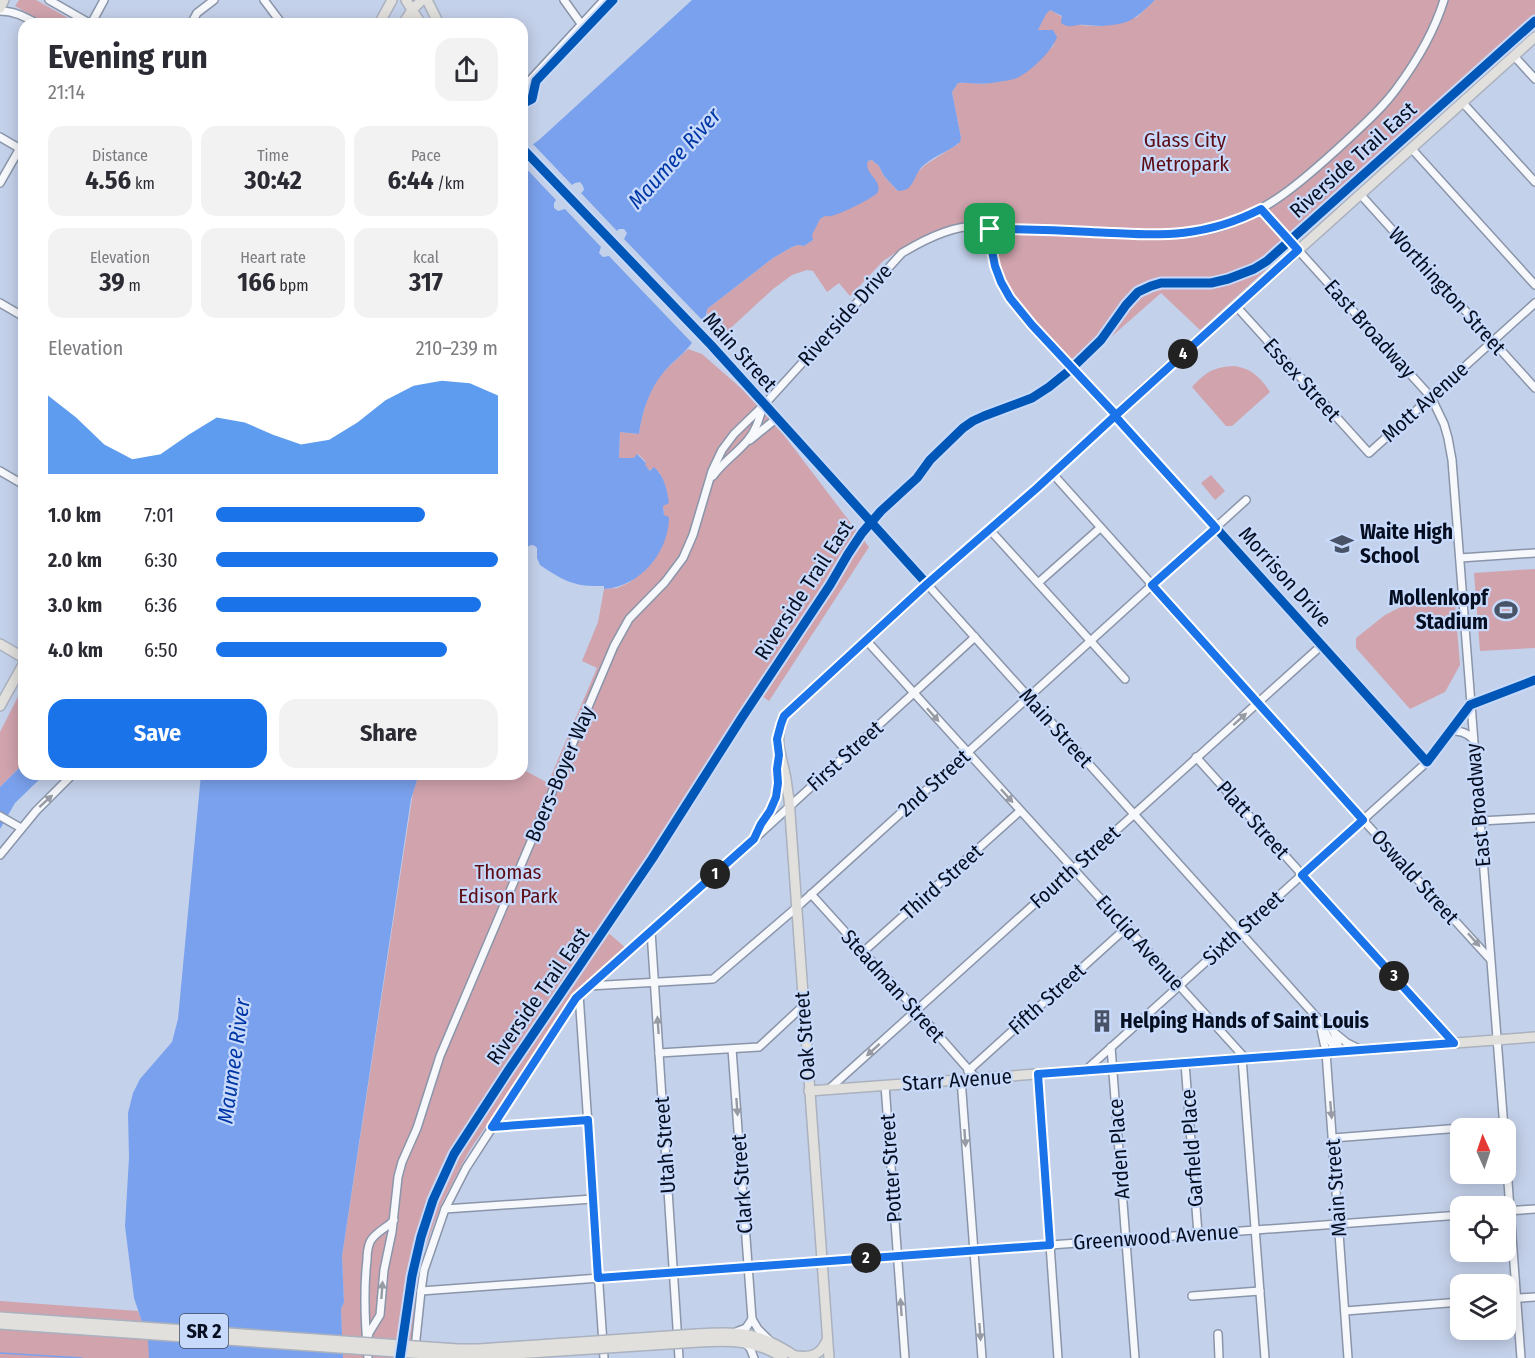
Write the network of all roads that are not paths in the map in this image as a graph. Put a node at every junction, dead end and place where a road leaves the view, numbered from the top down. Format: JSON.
{"nodes":[{"id":1,"x":4,"y":0,"type":"edge"},
{"id":2,"x":49,"y":0,"type":"edge"},
{"id":3,"x":104,"y":0,"type":"edge"},
{"id":4,"x":214,"y":0,"type":"edge"},
{"id":5,"x":264,"y":0,"type":"edge"},
{"id":6,"x":383,"y":0,"type":"edge"},
{"id":7,"x":392,"y":0,"type":"edge"},
{"id":8,"x":405,"y":0,"type":"edge"},
{"id":9,"x":422,"y":0,"type":"edge"},
{"id":10,"x":428,"y":0,"type":"edge"},
{"id":11,"x":564,"y":0,"type":"edge"},
{"id":12,"x":604,"y":0,"type":"edge"},
{"id":13,"x":1444,"y":0,"type":"edge"},
{"id":14,"x":413,"y":5,"type":"edge"},
{"id":15,"x":0,"y":10,"type":"edge"},
{"id":16,"x":27,"y":18,"type":"edge"},
{"id":17,"x":80,"y":18,"type":"edge"},
{"id":18,"x":94,"y":18,"type":"edge"},
{"id":19,"x":194,"y":18,"type":"edge"},
{"id":20,"x":278,"y":18,"type":"edge"},
{"id":21,"x":380,"y":18,"type":"edge"},
{"id":22,"x":382,"y":18,"type":"edge"},
{"id":23,"x":436,"y":18,"type":"edge"},
{"id":24,"x":582,"y":25,"type":"junction"},
{"id":25,"x":1535,"y":37,"type":"edge"},
{"id":26,"x":1514,"y":56,"type":"junction"},
{"id":27,"x":1535,"y":79,"type":"edge"},
{"id":28,"x":528,"y":83,"type":"edge"},
{"id":29,"x":1463,"y":103,"type":"junction"},
{"id":30,"x":0,"y":137,"type":"edge"},
{"id":31,"x":18,"y":148,"type":"edge"},
{"id":32,"x":1411,"y":148,"type":"junction"},
{"id":33,"x":528,"y":154,"type":"edge"},
{"id":34,"x":18,"y":156,"type":"edge"},
{"id":35,"x":1535,"y":182,"type":"edge"},
{"id":36,"x":0,"y":183,"type":"edge"},
{"id":37,"x":1360,"y":194,"type":"junction"},
{"id":38,"x":1261,"y":209,"type":"junction"},
{"id":39,"x":990,"y":229,"type":"junction"},
{"id":40,"x":1298,"y":250,"type":"junction"},
{"id":41,"x":1535,"y":285,"type":"edge"},
{"id":42,"x":0,"y":303,"type":"edge"},
{"id":43,"x":1535,"y":303,"type":"edge"},
{"id":44,"x":1236,"y":306,"type":"junction"},
{"id":45,"x":18,"y":314,"type":"edge"},
{"id":46,"x":1493,"y":341,"type":"junction"},
{"id":47,"x":1535,"y":388,"type":"edge"},
{"id":48,"x":1431,"y":397,"type":"junction"},
{"id":49,"x":764,"y":405,"type":"junction"},
{"id":50,"x":1115,"y":416,"type":"junction"},
{"id":51,"x":777,"y":418,"type":"junction"},
{"id":52,"x":748,"y":441,"type":"junction"},
{"id":53,"x":725,"y":446,"type":"junction"},
{"id":54,"x":1369,"y":453,"type":"joint"},
{"id":55,"x":732,"y":456,"type":"junction"},
{"id":56,"x":0,"y":471,"type":"edge"},
{"id":57,"x":1052,"y":473,"type":"junction"},
{"id":58,"x":710,"y":481,"type":"junction"},
{"id":59,"x":18,"y":482,"type":"edge"},
{"id":60,"x":1245,"y":500,"type":"dead end"},
{"id":61,"x":1100,"y":528,"type":"junction"},
{"id":62,"x":1216,"y":528,"type":"junction"},
{"id":63,"x":990,"y":530,"type":"junction"},
{"id":64,"x":1535,"y":553,"type":"edge"},
{"id":65,"x":1460,"y":558,"type":"junction"},
{"id":66,"x":1038,"y":583,"type":"junction"},
{"id":67,"x":927,"y":584,"type":"junction"},
{"id":68,"x":1152,"y":585,"type":"junction"},
{"id":69,"x":975,"y":637,"type":"junction"},
{"id":70,"x":866,"y":640,"type":"junction"},
{"id":71,"x":1091,"y":641,"type":"junction"},
{"id":72,"x":0,"y":644,"type":"edge"},
{"id":73,"x":1322,"y":645,"type":"junction"},
{"id":74,"x":18,"y":654,"type":"edge"},
{"id":75,"x":18,"y":674,"type":"edge"},
{"id":76,"x":1125,"y":679,"type":"dead end"},
{"id":77,"x":1535,"y":680,"type":"edge"},
{"id":78,"x":914,"y":693,"type":"junction"},
{"id":79,"x":1028,"y":696,"type":"junction"},
{"id":80,"x":1258,"y":702,"type":"junction"},
{"id":81,"x":1470,"y":705,"type":"junction"},
{"id":82,"x":0,"y":706,"type":"edge"},
{"id":83,"x":1450,"y":731,"type":"junction"},
{"id":84,"x":1473,"y":739,"type":"junction"},
{"id":85,"x":968,"y":752,"type":"junction"},
{"id":86,"x":779,"y":755,"type":"junction"},
{"id":87,"x":1196,"y":757,"type":"junction"},
{"id":88,"x":1427,"y":762,"type":"junction"},
{"id":89,"x":67,"y":780,"type":"edge"},
{"id":90,"x":789,"y":807,"type":"junction"},
{"id":91,"x":1020,"y":811,"type":"junction"},
{"id":92,"x":1133,"y":814,"type":"junction"},
{"id":93,"x":0,"y":816,"type":"edge"},
{"id":94,"x":1535,"y":818,"type":"edge"},
{"id":95,"x":1363,"y":820,"type":"junction"},
{"id":96,"x":1480,"y":821,"type":"junction"},
{"id":97,"x":21,"y":828,"type":"junction"},
{"id":98,"x":754,"y":839,"type":"junction"},
{"id":99,"x":0,"y":855,"type":"edge"},
{"id":100,"x":1073,"y":869,"type":"junction"},
{"id":101,"x":1302,"y":875,"type":"junction"},
{"id":102,"x":811,"y":894,"type":"junction"},
{"id":103,"x":796,"y":908,"type":"junction"},
{"id":104,"x":1126,"y":928,"type":"junction"},
{"id":105,"x":651,"y":931,"type":"junction"},
{"id":106,"x":1239,"y":932,"type":"junction"},
{"id":107,"x":863,"y":952,"type":"junction"},
{"id":108,"x":1490,"y":958,"type":"junction"},
{"id":109,"x":655,"y":983,"type":"junction"},
{"id":110,"x":588,"y":986,"type":"junction"},
{"id":111,"x":1179,"y":986,"type":"junction"},
{"id":112,"x":579,"y":994,"type":"junction"},
{"id":113,"x":803,"y":1006,"type":"junction"},
{"id":114,"x":916,"y":1010,"type":"junction"},
{"id":115,"x":1319,"y":1021,"type":"junction"},
{"id":116,"x":1334,"y":1032,"type":"junction"},
{"id":117,"x":1535,"y":1037,"type":"edge"},
{"id":118,"x":1497,"y":1040,"type":"junction"},
{"id":119,"x":1454,"y":1043,"type":"junction"},
{"id":120,"x":1111,"y":1047,"type":"junction"},
{"id":121,"x":732,"y":1049,"type":"junction"},
{"id":122,"x":1360,"y":1050,"type":"junction"},
{"id":123,"x":1338,"y":1051,"type":"junction"},
{"id":124,"x":1326,"y":1052,"type":"junction"},
{"id":125,"x":659,"y":1053,"type":"junction"},
{"id":126,"x":1243,"y":1058,"type":"junction"},
{"id":127,"x":1185,"y":1063,"type":"junction"},
{"id":128,"x":1113,"y":1068,"type":"junction"},
{"id":129,"x":1085,"y":1070,"type":"junction"},
{"id":130,"x":968,"y":1071,"type":"junction"},
{"id":131,"x":1038,"y":1074,"type":"junction"},
{"id":132,"x":976,"y":1078,"type":"junction"},
{"id":133,"x":961,"y":1079,"type":"junction"},
{"id":134,"x":885,"y":1085,"type":"junction"},
{"id":135,"x":829,"y":1089,"type":"junction"},
{"id":136,"x":809,"y":1091,"type":"junction"},
{"id":137,"x":1503,"y":1118,"type":"edge"},
{"id":138,"x":588,"y":1120,"type":"junction"},
{"id":139,"x":492,"y":1127,"type":"junction"},
{"id":140,"x":1450,"y":1129,"type":"edge"},
{"id":141,"x":1333,"y":1138,"type":"junction"},
{"id":142,"x":593,"y":1199,"type":"junction"},
{"id":143,"x":445,"y":1209,"type":"junction"},
{"id":144,"x":1535,"y":1209,"type":"edge"},
{"id":145,"x":1516,"y":1210,"type":"edge"},
{"id":146,"x":1450,"y":1216,"type":"edge"},
{"id":147,"x":394,"y":1220,"type":"junction"},
{"id":148,"x":1339,"y":1224,"type":"junction"},
{"id":149,"x":1255,"y":1230,"type":"junction"},
{"id":150,"x":1198,"y":1234,"type":"junction"},
{"id":151,"x":1126,"y":1239,"type":"junction"},
{"id":152,"x":1050,"y":1245,"type":"junction"},
{"id":153,"x":974,"y":1250,"type":"junction"},
{"id":154,"x":898,"y":1256,"type":"junction"},
{"id":155,"x":822,"y":1261,"type":"junction"},
{"id":156,"x":1513,"y":1262,"type":"edge"},
{"id":157,"x":749,"y":1267,"type":"junction"},
{"id":158,"x":673,"y":1272,"type":"junction"},
{"id":159,"x":598,"y":1278,"type":"junction"},
{"id":160,"x":421,"y":1291,"type":"junction"},
{"id":161,"x":1260,"y":1291,"type":"junction"},
{"id":162,"x":1192,"y":1296,"type":"dead end"},
{"id":163,"x":1535,"y":1297,"type":"edge"},
{"id":164,"x":1517,"y":1298,"type":"junction"},
{"id":165,"x":1450,"y":1303,"type":"edge"},
{"id":166,"x":1345,"y":1311,"type":"junction"},
{"id":167,"x":0,"y":1317,"type":"edge"},
{"id":168,"x":752,"y":1319,"type":"junction"},
{"id":169,"x":0,"y":1324,"type":"edge"},
{"id":170,"x":736,"y":1333,"type":"junction"},
{"id":171,"x":1218,"y":1334,"type":"dead end"},
{"id":172,"x":698,"y":1338,"type":"junction"},
{"id":173,"x":827,"y":1340,"type":"junction"},
{"id":174,"x":744,"y":1342,"type":"junction"},
{"id":175,"x":366,"y":1344,"type":"junction"},
{"id":176,"x":770,"y":1346,"type":"junction"},
{"id":177,"x":411,"y":1352,"type":"edge"},
{"id":178,"x":797,"y":1357,"type":"edge"},
{"id":179,"x":368,"y":1358,"type":"edge"},
{"id":180,"x":604,"y":1358,"type":"edge"},
{"id":181,"x":679,"y":1358,"type":"edge"},
{"id":182,"x":756,"y":1358,"type":"edge"},
{"id":183,"x":783,"y":1358,"type":"edge"},
{"id":184,"x":829,"y":1358,"type":"edge"},
{"id":185,"x":905,"y":1358,"type":"edge"},
{"id":186,"x":982,"y":1358,"type":"edge"},
{"id":187,"x":1058,"y":1358,"type":"edge"},
{"id":188,"x":1134,"y":1358,"type":"edge"},
{"id":189,"x":1219,"y":1358,"type":"edge"},
{"id":190,"x":1265,"y":1358,"type":"edge"},
{"id":191,"x":1348,"y":1358,"type":"edge"},
{"id":192,"x":1521,"y":1358,"type":"edge"}],
"edges":[{"from":1,"to":15,"type":"main road"},
{"from":2,"to":17,"type":"street"},
{"from":3,"to":18,"type":"street"},
{"from":4,"to":19,"type":"street"},
{"from":5,"to":20,"type":"street"},
{"from":6,"to":21,"type":"main road"},
{"from":7,"to":22,"type":"main road"},
{"from":8,"to":14,"type":"main road"},
{"from":9,"to":14,"type":"main road"},
{"from":10,"to":23,"type":"main road"},
{"from":11,"to":24,"type":"street"},
{"from":12,"to":24,"type":"street"},
{"from":13,"to":38,"type":"street"},
{"from":15,"to":16,"type":"street"},
{"from":24,"to":28,"type":"street"},
{"from":25,"to":26,"type":"main road"},
{"from":26,"to":27,"type":"street"},
{"from":26,"to":29,"type":"main road"},
{"from":29,"to":32,"type":"main road"},
{"from":29,"to":35,"type":"street"},
{"from":30,"to":31,"type":"street"},
{"from":32,"to":37,"type":"main road"},
{"from":32,"to":41,"type":"street"},
{"from":33,"to":49,"type":"main road","name":"Main Street"},
{"from":34,"to":36,"type":"street"},
{"from":37,"to":40,"type":"main road"},
{"from":37,"to":46,"type":"street","name":"Worthington Street"},
{"from":38,"to":39,"type":"street"},
{"from":38,"to":40,"type":"street","name":"East Broadway"},
{"from":39,"to":49,"type":"street","name":"Riverside Drive"},
{"from":39,"to":50,"type":"street","name":"Morrison Drive"},
{"from":40,"to":44,"type":"main road"},
{"from":40,"to":48,"type":"street","name":"East Broadway"},
{"from":42,"to":45,"type":"street"},
{"from":43,"to":46,"type":"street","name":"Mott Avenue"},
{"from":44,"to":50,"type":"main road"},
{"from":44,"to":54,"type":"street","name":"Essex Street"},
{"from":46,"to":47,"type":"street","name":"Worthington Street"},
{"from":46,"to":48,"type":"street","name":"Mott Avenue"},
{"from":48,"to":54,"type":"street","name":"Mott Avenue"},
{"from":48,"to":65,"type":"street","name":"East Broadway"},
{"from":49,"to":51,"type":"main road","name":"Main Street"},
{"from":49,"to":52,"type":"street","name":"Boers-Boyer Way"},
{"from":49,"to":53,"type":"street","name":"Boers-Boyer Way"},
{"from":50,"to":57,"type":"main road"},
{"from":50,"to":62,"type":"street","name":"Morrison Drive"},
{"from":51,"to":52,"type":"street"},
{"from":51,"to":67,"type":"main road","name":"Main Street"},
{"from":52,"to":55,"type":"street","name":"Boers-Boyer Way"},
{"from":53,"to":55,"type":"street"},
{"from":53,"to":58,"type":"street","name":"Boers-Boyer Way"},
{"from":55,"to":58,"type":"street","name":"Boers-Boyer Way"},
{"from":56,"to":59,"type":"street"},
{"from":57,"to":61,"type":"street","name":"Oswald Street"},
{"from":57,"to":63,"type":"main road"},
{"from":58,"to":147,"type":"street","name":"Boers-Boyer Way"},
{"from":60,"to":62,"type":"street","name":"2nd Street"},
{"from":61,"to":66,"type":"street"},
{"from":61,"to":68,"type":"street","name":"Oswald Street"},
{"from":62,"to":68,"type":"street","name":"2nd Street"},
{"from":62,"to":73,"type":"street","name":"Morrison Drive"},
{"from":63,"to":66,"type":"street"},
{"from":63,"to":67,"type":"main road"},
{"from":64,"to":65,"type":"street"},
{"from":65,"to":81,"type":"street","name":"East Broadway"},
{"from":66,"to":71,"type":"street"},
{"from":67,"to":69,"type":"street","name":"Main Street"},
{"from":67,"to":70,"type":"main road"},
{"from":68,"to":71,"type":"street","name":"2nd Street"},
{"from":68,"to":80,"type":"street","name":"Oswald Street"},
{"from":69,"to":78,"type":"street","name":"First Street"},
{"from":69,"to":79,"type":"street","name":"Main Street"},
{"from":70,"to":78,"type":"street","name":"Euclid Avenue"},
{"from":70,"to":86,"type":"main road","name":"Oak Street"},
{"from":71,"to":76,"type":"street"},
{"from":71,"to":79,"type":"street","name":"2nd Street"},
{"from":72,"to":74,"type":"main road"},
{"from":73,"to":80,"type":"street","name":"Fourth Street"},
{"from":73,"to":88,"type":"street","name":"Morrison Drive"},
{"from":75,"to":82,"type":"main road"},
{"from":77,"to":81,"type":"street"},
{"from":78,"to":85,"type":"street","name":"Euclid Avenue","one_way":true},
{"from":78,"to":90,"type":"street","name":"First Street"},
{"from":79,"to":85,"type":"street","name":"2nd Street"},
{"from":79,"to":92,"type":"street","name":"Main Street"},
{"from":87,"to":80,"type":"street","name":"Fourth Street","one_way":true},
{"from":80,"to":95,"type":"street","name":"Oswald Street"},
{"from":81,"to":83,"type":"street","name":"Sixth Street"},
{"from":81,"to":84,"type":"street","name":"East Broadway"},
{"from":83,"to":84,"type":"street"},
{"from":83,"to":88,"type":"street","name":"Sixth Street"},
{"from":84,"to":96,"type":"street","name":"East Broadway"},
{"from":85,"to":91,"type":"street","name":"Euclid Avenue","one_way":true},
{"from":85,"to":102,"type":"street","name":"2nd Street"},
{"from":86,"to":90,"type":"main road","name":"Oak Street"},
{"from":86,"to":98,"type":"street"},
{"from":87,"to":92,"type":"street","name":"Fourth Street"},
{"from":87,"to":101,"type":"street","name":"Platt Street"},
{"from":88,"to":95,"type":"street","name":"Sixth Street"},
{"from":97,"to":89,"type":"street","one_way":true},
{"from":90,"to":98,"type":"street","name":"First Street"},
{"from":90,"to":103,"type":"main road","name":"Oak Street"},
{"from":91,"to":100,"type":"street","name":"Euclid Avenue"},
{"from":91,"to":107,"type":"street","name":"Third Street"},
{"from":92,"to":100,"type":"street","name":"Fourth Street"},
{"from":92,"to":106,"type":"street","name":"Main Street"},
{"from":93,"to":97,"type":"street"},
{"from":94,"to":96,"type":"street"},
{"from":95,"to":101,"type":"street","name":"Sixth Street"},
{"from":95,"to":108,"type":"street","name":"Oswald Street","one_way":true},
{"from":96,"to":108,"type":"street","name":"East Broadway"},
{"from":97,"to":99,"type":"street"},
{"from":98,"to":105,"type":"street","name":"First Street"},
{"from":100,"to":104,"type":"street","name":"Euclid Avenue"},
{"from":100,"to":114,"type":"street","name":"Fourth Street"},
{"from":101,"to":106,"type":"street","name":"Sixth Street"},
{"from":101,"to":119,"type":"street","name":"Platt Street"},
{"from":102,"to":103,"type":"street","name":"2nd Street"},
{"from":102,"to":107,"type":"street","name":"Steadman Street"},
{"from":103,"to":109,"type":"street","name":"2nd Street"},
{"from":103,"to":113,"type":"main road","name":"Oak Street"},
{"from":104,"to":111,"type":"street","name":"Euclid Avenue"},
{"from":104,"to":130,"type":"street","name":"Fifth Street"},
{"from":105,"to":109,"type":"street","name":"Utah Street"},
{"from":105,"to":110,"type":"street","name":"First Street"},
{"from":106,"to":111,"type":"street","name":"Sixth Street"},
{"from":106,"to":115,"type":"street","name":"Main Street"},
{"from":107,"to":114,"type":"street","name":"Steadman Street"},
{"from":108,"to":118,"type":"street","name":"East Broadway"},
{"from":109,"to":110,"type":"street","name":"2nd Street"},
{"from":125,"to":109,"type":"street","name":"Utah Street","one_way":true},
{"from":110,"to":112,"type":"street","name":"First Street"},
{"from":111,"to":120,"type":"street","name":"Sixth Street"},
{"from":111,"to":126,"type":"street","name":"Euclid Avenue"},
{"from":112,"to":138,"type":"street"},
{"from":112,"to":139,"type":"street","name":"First Street"},
{"from":113,"to":121,"type":"street"},
{"from":113,"to":136,"type":"main road","name":"Oak Street"},
{"from":114,"to":130,"type":"street","name":"Steadman Street"},
{"from":114,"to":135,"type":"street","name":"Fourth Street","one_way":true},
{"from":115,"to":116,"type":"street","name":"Main Street"},
{"from":115,"to":123,"type":"street"},
{"from":115,"to":124,"type":"street","name":"Main Street"},
{"from":116,"to":122,"type":"street","name":"Main Street"},
{"from":116,"to":123,"type":"street"},
{"from":117,"to":118,"type":"main road","name":"Starr Avenue"},
{"from":118,"to":119,"type":"main road","name":"Starr Avenue"},
{"from":118,"to":137,"type":"street","name":"East Broadway"},
{"from":119,"to":122,"type":"main road","name":"Starr Avenue"},
{"from":120,"to":128,"type":"street","name":"Arden Place"},
{"from":120,"to":129,"type":"street","name":"Sixth Street"},
{"from":121,"to":125,"type":"street"},
{"from":121,"to":157,"type":"street","name":"Clark Street","one_way":true},
{"from":122,"to":123,"type":"main road","name":"Starr Avenue"},
{"from":123,"to":124,"type":"main road","name":"Starr Avenue"},
{"from":124,"to":126,"type":"main road","name":"Starr Avenue"},
{"from":124,"to":141,"type":"street","name":"Main Street","one_way":true},
{"from":125,"to":158,"type":"street","name":"Utah Street"},
{"from":126,"to":127,"type":"main road","name":"Starr Avenue"},
{"from":126,"to":149,"type":"street"},
{"from":127,"to":128,"type":"main road","name":"Starr Avenue"},
{"from":127,"to":150,"type":"street","name":"Garfield Place"},
{"from":128,"to":129,"type":"main road","name":"Starr Avenue"},
{"from":128,"to":151,"type":"street","name":"Arden Place"},
{"from":129,"to":131,"type":"main road","name":"Starr Avenue"},
{"from":130,"to":132,"type":"street","name":"Steadman Street"},
{"from":131,"to":132,"type":"main road","name":"Starr Avenue"},
{"from":131,"to":152,"type":"street"},
{"from":132,"to":133,"type":"main road","name":"Starr Avenue"},
{"from":133,"to":134,"type":"main road","name":"Starr Avenue"},
{"from":133,"to":153,"type":"street","one_way":true},
{"from":134,"to":135,"type":"main road","name":"Starr Avenue"},
{"from":134,"to":154,"type":"street","name":"Potter Street"},
{"from":135,"to":136,"type":"main road","name":"Starr Avenue"},
{"from":136,"to":155,"type":"main road","name":"Oak Street"},
{"from":138,"to":139,"type":"street"},
{"from":138,"to":142,"type":"street"},
{"from":139,"to":143,"type":"street","name":"First Street"},
{"from":140,"to":141,"type":"street"},
{"from":141,"to":148,"type":"street","name":"Main Street"},
{"from":142,"to":143,"type":"street"},
{"from":142,"to":159,"type":"street"},
{"from":143,"to":160,"type":"street","name":"First Street"},
{"from":144,"to":145,"type":"street"},
{"from":146,"to":148,"type":"street","name":"Greenwood Avenue"},
{"from":175,"to":147,"type":"street","name":"Boers-Boyer Way","one_way":true},
{"from":147,"to":175,"type":"street"},
{"from":148,"to":149,"type":"street","name":"Greenwood Avenue"},
{"from":148,"to":166,"type":"street","name":"Main Street"},
{"from":149,"to":150,"type":"street","name":"Greenwood Avenue"},
{"from":149,"to":161,"type":"street"},
{"from":150,"to":151,"type":"street","name":"Greenwood Avenue"},
{"from":151,"to":152,"type":"street","name":"Greenwood Avenue"},
{"from":151,"to":188,"type":"street","name":"Arden Place"},
{"from":152,"to":153,"type":"street","name":"Greenwood Avenue"},
{"from":152,"to":187,"type":"street"},
{"from":153,"to":154,"type":"street","name":"Greenwood Avenue"},
{"from":153,"to":186,"type":"street","one_way":true},
{"from":154,"to":155,"type":"street","name":"Greenwood Avenue"},
{"from":185,"to":154,"type":"street","name":"Potter Street","one_way":true},
{"from":155,"to":157,"type":"street","name":"Greenwood Avenue"},
{"from":155,"to":173,"type":"main road","name":"Oak Street"},
{"from":156,"to":164,"type":"street"},
{"from":157,"to":158,"type":"street","name":"Greenwood Avenue"},
{"from":157,"to":168,"type":"street","name":"Clark Street"},
{"from":158,"to":159,"type":"street","name":"Greenwood Avenue"},
{"from":158,"to":181,"type":"street","name":"Utah Street"},
{"from":159,"to":160,"type":"street","name":"Greenwood Avenue"},
{"from":159,"to":180,"type":"street"},
{"from":160,"to":177,"type":"street","name":"First Street"},
{"from":161,"to":162,"type":"street"},
{"from":161,"to":190,"type":"street"},
{"from":163,"to":164,"type":"street"},
{"from":164,"to":192,"type":"street"},
{"from":165,"to":166,"type":"street"},
{"from":166,"to":191,"type":"street","name":"Main Street"},
{"from":167,"to":177,"type":"main road","number":"SR 2","bridge":true},
{"from":168,"to":170,"type":"street"},
{"from":168,"to":176,"type":"street"},
{"from":169,"to":177,"type":"main road","number":"SR 2","bridge":true},
{"from":170,"to":172,"type":"main road","number":"SR 2"},
{"from":170,"to":176,"type":"main road","number":"SR 2"},
{"from":171,"to":189,"type":"street"},
{"from":172,"to":174,"type":"main road","number":"SR 2"},
{"from":172,"to":177,"type":"main road","number":"SR 2","bridge":true},
{"from":173,"to":178,"type":"main road"},
{"from":173,"to":184,"type":"main road","name":"Oak Street"},
{"from":174,"to":176,"type":"main road","number":"SR 2"},
{"from":174,"to":182,"type":"street"},
{"from":175,"to":179,"type":"street"},
{"from":176,"to":178,"type":"main road","number":"SR 2"},
{"from":176,"to":182,"type":"street"},
{"from":176,"to":183,"type":"main road","number":"SR 2"}]}
